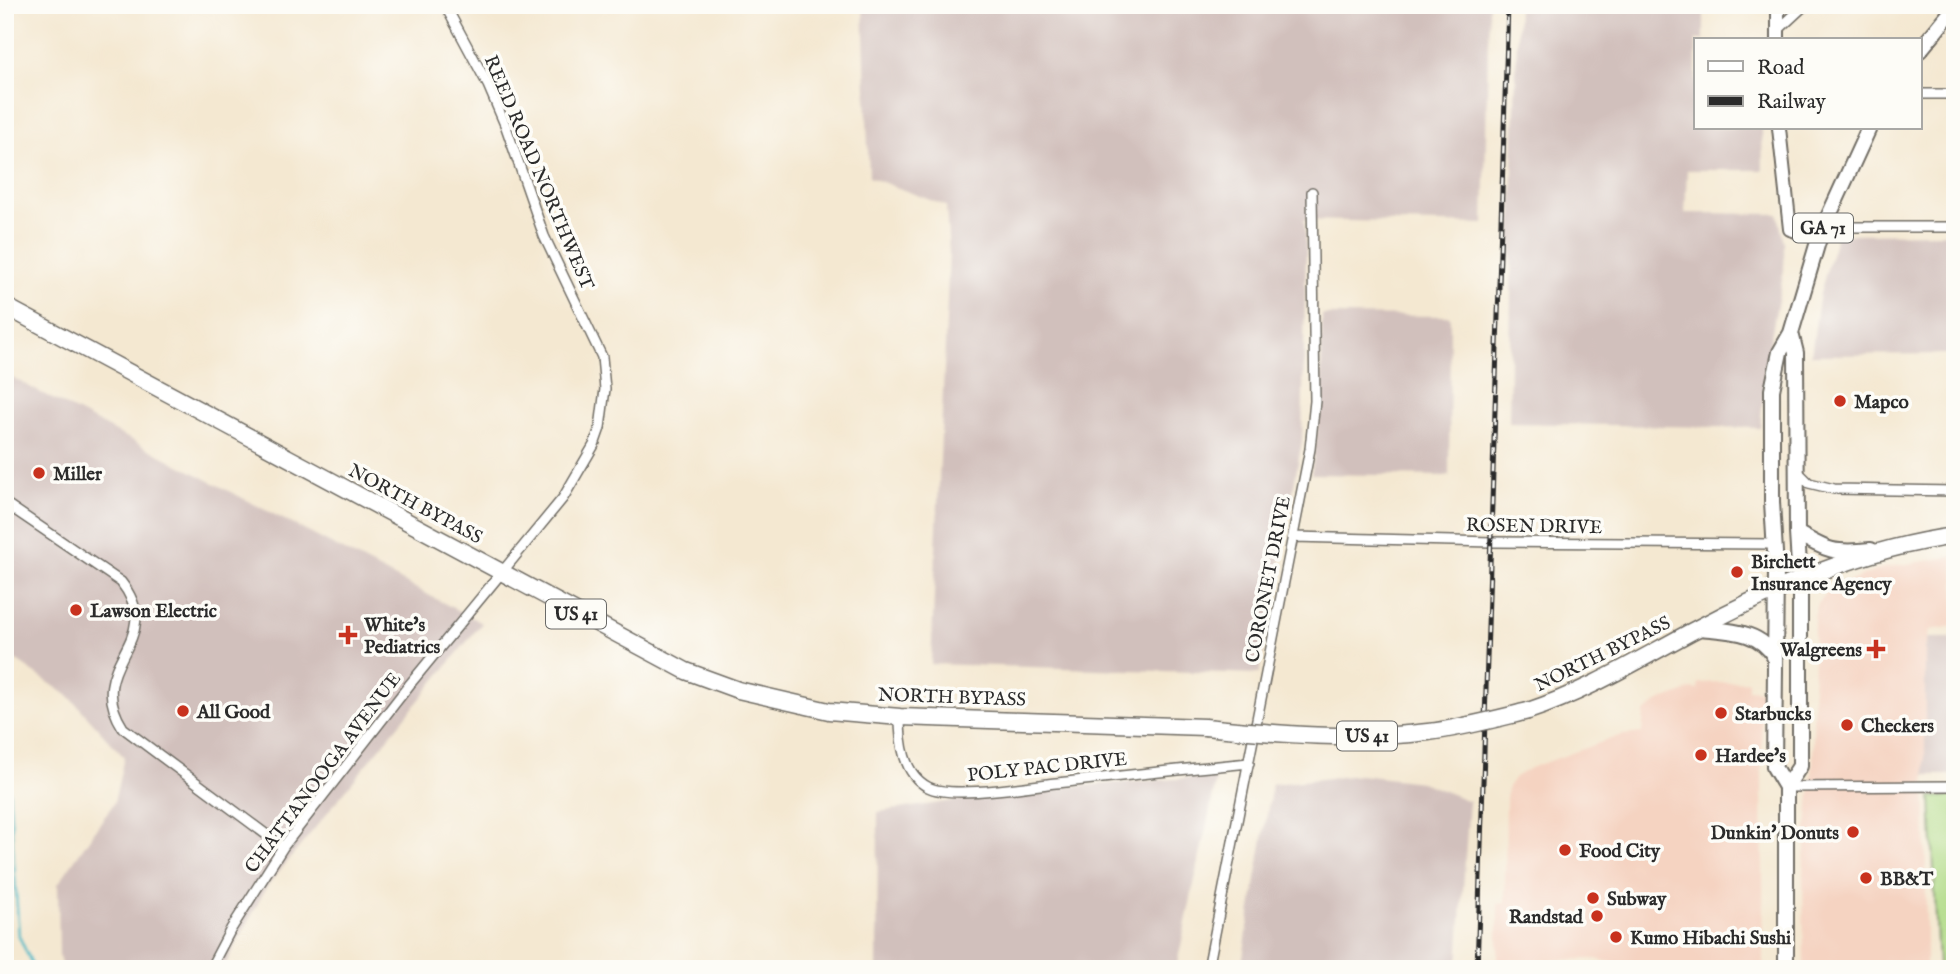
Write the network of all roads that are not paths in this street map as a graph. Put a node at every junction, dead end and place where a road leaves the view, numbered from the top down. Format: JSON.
{"nodes":[{"id":1,"x":445,"y":5,"type":"edge"},
{"id":2,"x":1778,"y":5,"type":"edge"},
{"id":3,"x":1805,"y":5,"type":"edge"},
{"id":4,"x":1955,"y":8,"type":"edge"},
{"id":5,"x":1778,"y":35,"type":"edge"},
{"id":6,"x":1922,"y":48,"type":"edge"},
{"id":7,"x":1922,"y":94,"type":"edge"},
{"id":8,"x":1955,"y":94,"type":"edge"},
{"id":9,"x":1779,"y":130,"type":"edge"},
{"id":10,"x":1868,"y":130,"type":"edge"},
{"id":11,"x":1312,"y":192,"type":"dead end"},
{"id":12,"x":1955,"y":227,"type":"edge"},
{"id":13,"x":1820,"y":235,"type":"junction"},
{"id":14,"x":5,"y":306,"type":"edge"},
{"id":15,"x":1791,"y":333,"type":"junction"},
{"id":16,"x":1796,"y":470,"type":"junction"},
{"id":17,"x":1955,"y":491,"type":"edge"},
{"id":18,"x":5,"y":503,"type":"edge"},
{"id":19,"x":1797,"y":533,"type":"junction"},
{"id":20,"x":1953,"y":536,"type":"edge"},
{"id":21,"x":1294,"y":537,"type":"junction"},
{"id":22,"x":1774,"y":544,"type":"junction"},
{"id":23,"x":1896,"y":547,"type":"junction"},
{"id":24,"x":1955,"y":562,"type":"edge"},
{"id":25,"x":500,"y":572,"type":"junction"},
{"id":26,"x":1800,"y":581,"type":"junction"},
{"id":27,"x":1776,"y":590,"type":"junction"},
{"id":28,"x":1700,"y":628,"type":"junction"},
{"id":29,"x":1775,"y":658,"type":"junction"},
{"id":30,"x":900,"y":717,"type":"junction"},
{"id":31,"x":1249,"y":763,"type":"junction"},
{"id":32,"x":1955,"y":786,"type":"edge"},
{"id":33,"x":1786,"y":787,"type":"junction"},
{"id":34,"x":283,"y":847,"type":"junction"},
{"id":35,"x":210,"y":969,"type":"edge"},
{"id":36,"x":1208,"y":969,"type":"edge"},
{"id":37,"x":1786,"y":969,"type":"edge"}],
"edges":[{"from":1,"to":25,"type":"street","name":"REED ROAD NORTHWEST"},
{"from":2,"to":5,"type":"street"},
{"from":3,"to":5,"type":"street"},
{"from":4,"to":6,"type":"main road"},
{"from":7,"to":8,"type":"street"},
{"from":9,"to":13,"type":"street"},
{"from":10,"to":13,"type":"main road","number":"GA 71"},
{"from":11,"to":21,"type":"street","name":"CORONET DRIVE"},
{"from":12,"to":13,"type":"street"},
{"from":13,"to":15,"type":"main road","number":"GA 71"},
{"from":14,"to":25,"type":"highway","name":"NORTH BYPASS","number":"US 41"},
{"from":15,"to":16,"type":"main road","number":"GA 71"},
{"from":15,"to":22,"type":"main road","number":"GA 71"},
{"from":16,"to":17,"type":"street"},
{"from":16,"to":19,"type":"main road","number":"GA 71"},
{"from":18,"to":34,"type":"street"},
{"from":19,"to":23,"type":"main road"},
{"from":19,"to":26,"type":"main road","number":"GA 71"},
{"from":20,"to":23,"type":"highway","name":"NORTH BYPASS","number":"US 41"},
{"from":20,"to":24,"type":"street"},
{"from":21,"to":22,"type":"street","name":"ROSEN DRIVE"},
{"from":21,"to":31,"type":"street","name":"CORONET DRIVE"},
{"from":22,"to":27,"type":"main road","number":"GA 71"},
{"from":23,"to":26,"type":"highway","name":"NORTH BYPASS","number":"US 41"},
{"from":25,"to":30,"type":"highway","name":"NORTH BYPASS","number":"US 41"},
{"from":25,"to":34,"type":"street","name":"CHATTANOOGA AVENUE"},
{"from":26,"to":27,"type":"highway","name":"NORTH BYPASS","number":"US 41"},
{"from":26,"to":33,"type":"main road"},
{"from":27,"to":28,"type":"highway","name":"NORTH BYPASS","number":"US 41"},
{"from":27,"to":29,"type":"main road"},
{"from":28,"to":29,"type":"main road"},
{"from":28,"to":30,"type":"highway","name":"NORTH BYPASS","number":"US 41","bridge":true},
{"from":29,"to":33,"type":"main road"},
{"from":30,"to":31,"type":"street","name":"POLY PAC DRIVE"},
{"from":31,"to":36,"type":"street","name":"CORONET DRIVE"},
{"from":32,"to":33,"type":"street"},
{"from":33,"to":37,"type":"main road"},
{"from":34,"to":35,"type":"street","name":"CHATTANOOGA AVENUE"}]}
